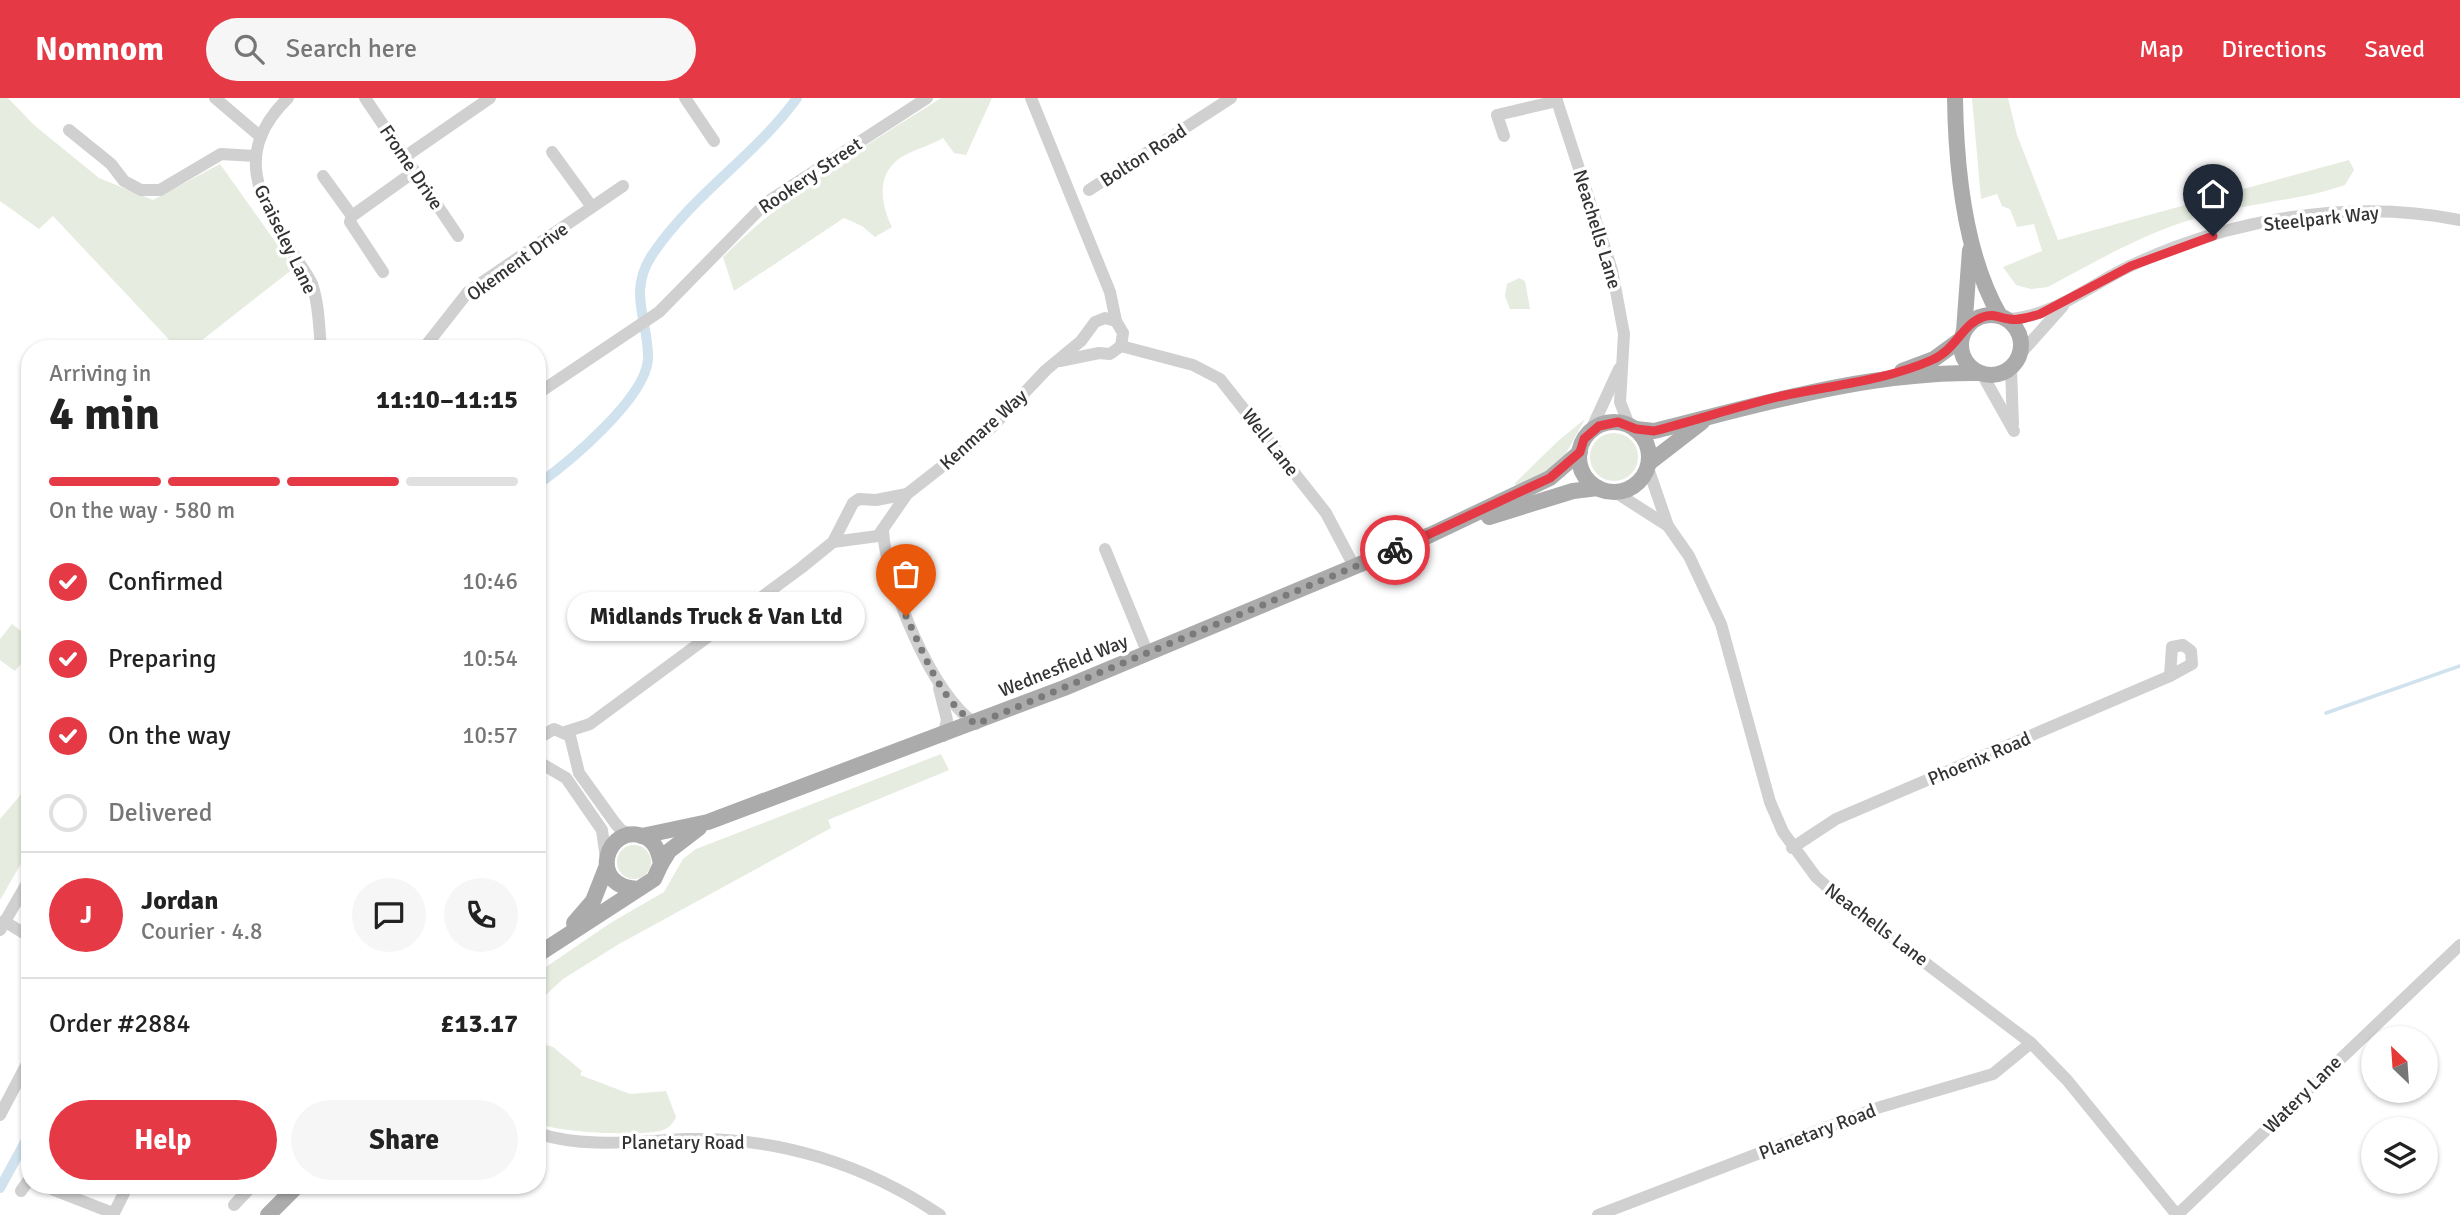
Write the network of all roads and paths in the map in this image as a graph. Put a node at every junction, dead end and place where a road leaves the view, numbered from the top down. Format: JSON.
{"nodes":[{"id":1,"x":215,"y":98,"type":"edge"},
{"id":2,"x":288,"y":98,"type":"edge"},
{"id":3,"x":365,"y":98,"type":"edge"},
{"id":4,"x":490,"y":98,"type":"edge"},
{"id":5,"x":685,"y":98,"type":"edge"},
{"id":6,"x":927,"y":98,"type":"edge"},
{"id":7,"x":1031,"y":98,"type":"edge"},
{"id":8,"x":1231,"y":98,"type":"edge"},
{"id":9,"x":1955,"y":98,"type":"edge"},
{"id":10,"x":1556,"y":100,"type":"edge"},
{"id":11,"x":69,"y":130,"type":"dead end"},
{"id":12,"x":1504,"y":136,"type":"dead end"},
{"id":13,"x":261,"y":137,"type":"junction"},
{"id":14,"x":714,"y":141,"type":"dead end"},
{"id":15,"x":552,"y":152,"type":"dead end"},
{"id":16,"x":255,"y":156,"type":"junction"},
{"id":17,"x":406,"y":156,"type":"junction"},
{"id":18,"x":415,"y":171,"type":"junction"},
{"id":19,"x":323,"y":176,"type":"dead end"},
{"id":20,"x":623,"y":186,"type":"dead end"},
{"id":21,"x":1089,"y":190,"type":"dead end"},
{"id":22,"x":592,"y":208,"type":"junction"},
{"id":23,"x":352,"y":216,"type":"junction"},
{"id":24,"x":2460,"y":220,"type":"edge"},
{"id":25,"x":458,"y":236,"type":"dead end"},
{"id":26,"x":1971,"y":243,"type":"junction"},
{"id":27,"x":383,"y":272,"type":"dead end"},
{"id":28,"x":2070,"y":298,"type":"junction"},
{"id":29,"x":2004,"y":318,"type":"junction"},
{"id":30,"x":1110,"y":320,"type":"junction"},
{"id":31,"x":1088,"y":331,"type":"junction"},
{"id":32,"x":1962,"y":336,"type":"junction"},
{"id":33,"x":320,"y":340,"type":"edge"},
{"id":34,"x":430,"y":340,"type":"edge"},
{"id":35,"x":1122,"y":340,"type":"junction"},
{"id":36,"x":2021,"y":352,"type":"junction"},
{"id":37,"x":1099,"y":353,"type":"junction"},
{"id":38,"x":1057,"y":362,"type":"junction"},
{"id":39,"x":1621,"y":364,"type":"junction"},
{"id":40,"x":2011,"y":369,"type":"junction"},
{"id":41,"x":1980,"y":373,"type":"junction"},
{"id":42,"x":1876,"y":379,"type":"junction"},
{"id":43,"x":546,"y":388,"type":"edge"},
{"id":44,"x":1709,"y":417,"type":"junction"},
{"id":45,"x":1632,"y":427,"type":"junction"},
{"id":46,"x":1590,"y":432,"type":"junction"},
{"id":47,"x":1580,"y":452,"type":"junction"},
{"id":48,"x":1648,"y":465,"type":"junction"},
{"id":49,"x":1598,"y":488,"type":"junction"},
{"id":50,"x":1615,"y":492,"type":"junction"},
{"id":51,"x":907,"y":494,"type":"junction"},
{"id":52,"x":876,"y":500,"type":"junction"},
{"id":53,"x":846,"y":521,"type":"junction"},
{"id":54,"x":885,"y":526,"type":"junction"},
{"id":55,"x":1668,"y":526,"type":"junction"},
{"id":56,"x":1430,"y":535,"type":"junction"},
{"id":57,"x":861,"y":538,"type":"junction"},
{"id":58,"x":833,"y":542,"type":"junction"},
{"id":59,"x":1105,"y":549,"type":"dead end"},
{"id":60,"x":884,"y":555,"type":"junction"},
{"id":61,"x":1355,"y":568,"type":"junction"},
{"id":62,"x":1148,"y":654,"type":"junction"},
{"id":63,"x":2170,"y":676,"type":"dead end"},
{"id":64,"x":937,"y":681,"type":"junction"},
{"id":65,"x":590,"y":724,"type":"junction"},
{"id":66,"x":976,"y":724,"type":"junction"},
{"id":67,"x":546,"y":731,"type":"edge"},
{"id":68,"x":565,"y":732,"type":"junction"},
{"id":69,"x":943,"y":736,"type":"junction"},
{"id":70,"x":574,"y":752,"type":"junction"},
{"id":71,"x":546,"y":766,"type":"edge"},
{"id":72,"x":554,"y":770,"type":"junction"},
{"id":73,"x":708,"y":822,"type":"junction"},
{"id":74,"x":639,"y":835,"type":"junction"},
{"id":75,"x":1792,"y":848,"type":"junction"},
{"id":76,"x":661,"y":864,"type":"junction"},
{"id":77,"x":606,"y":865,"type":"junction"},
{"id":78,"x":639,"y":889,"type":"junction"},
{"id":79,"x":21,"y":893,"type":"edge"},
{"id":80,"x":2,"y":925,"type":"edge"},
{"id":81,"x":21,"y":933,"type":"edge"},
{"id":82,"x":564,"y":936,"type":"junction"},
{"id":83,"x":2460,"y":945,"type":"edge"},
{"id":84,"x":546,"y":949,"type":"edge"},
{"id":85,"x":2031,"y":1043,"type":"junction"},
{"id":86,"x":21,"y":1075,"type":"edge"},
{"id":87,"x":0,"y":1115,"type":"edge"},
{"id":88,"x":546,"y":1134,"type":"edge"},
{"id":89,"x":64,"y":1194,"type":"edge"},
{"id":90,"x":123,"y":1194,"type":"edge"},
{"id":91,"x":241,"y":1194,"type":"edge"},
{"id":92,"x":289,"y":1194,"type":"edge"},
{"id":93,"x":234,"y":1205,"type":"dead end"},
{"id":94,"x":113,"y":1214,"type":"edge"},
{"id":95,"x":268,"y":1215,"type":"edge"},
{"id":96,"x":940,"y":1215,"type":"edge"},
{"id":97,"x":1598,"y":1215,"type":"edge"},
{"id":98,"x":2177,"y":1215,"type":"edge"}],
"edges":[{"from":1,"to":13,"type":"street"},
{"from":2,"to":13,"type":"street","name":"Graiseley Lane"},
{"from":3,"to":17,"type":"street","name":"Frome Drive"},
{"from":4,"to":17,"type":"street"},
{"from":5,"to":14,"type":"street"},
{"from":6,"to":43,"type":"street","name":"Rookery Street"},
{"from":7,"to":30,"type":"street"},
{"from":8,"to":21,"type":"street","name":"Bolton Road"},
{"from":9,"to":26,"type":"main road"},
{"from":10,"to":12,"type":"street"},
{"from":10,"to":39,"type":"street","name":"Neachells Lane"},
{"from":11,"to":16,"type":"street"},
{"from":13,"to":16,"type":"street","name":"Graiseley Lane"},
{"from":15,"to":22,"type":"street"},
{"from":16,"to":33,"type":"street","name":"Graiseley Lane"},
{"from":17,"to":18,"type":"street","name":"Frome Drive"},
{"from":18,"to":23,"type":"street"},
{"from":18,"to":25,"type":"street","name":"Frome Drive"},
{"from":19,"to":23,"type":"street"},
{"from":20,"to":22,"type":"street","name":"Okement Drive"},
{"from":22,"to":34,"type":"street","name":"Okement Drive"},
{"from":23,"to":27,"type":"street"},
{"from":24,"to":28,"type":"street","name":"Steelpark Way"},
{"from":26,"to":29,"type":"main road"},
{"from":26,"to":32,"type":"main road"},
{"from":28,"to":29,"type":"street","name":"Steelpark Way"},
{"from":28,"to":36,"type":"street","name":"Steelpark Way"},
{"from":29,"to":32,"type":"main road"},
{"from":29,"to":36,"type":"main road"},
{"from":30,"to":31,"type":"street"},
{"from":30,"to":35,"type":"street"},
{"from":31,"to":37,"type":"street"},
{"from":31,"to":38,"type":"street","name":"Kenmare Way"},
{"from":32,"to":41,"type":"main road"},
{"from":32,"to":42,"type":"main road"},
{"from":35,"to":37,"type":"street"},
{"from":35,"to":61,"type":"street","name":"Well Lane"},
{"from":36,"to":40,"type":"main road"},
{"from":37,"to":38,"type":"street"},
{"from":38,"to":51,"type":"street","name":"Kenmare Way"},
{"from":39,"to":45,"type":"street","name":"Neachells Lane"},
{"from":39,"to":46,"type":"street","name":"Neachells Lane"},
{"from":40,"to":41,"type":"main road"},
{"from":40,"to":41,"type":"street"},
{"from":41,"to":42,"type":"main road"},
{"from":42,"to":44,"type":"main road"},
{"from":44,"to":45,"type":"main road"},
{"from":44,"to":48,"type":"main road"},
{"from":45,"to":46,"type":"main road"},
{"from":45,"to":48,"type":"main road"},
{"from":46,"to":47,"type":"main road"},
{"from":47,"to":49,"type":"main road"},
{"from":47,"to":56,"type":"main road","name":"Wednesfield Way"},
{"from":48,"to":50,"type":"main road"},
{"from":48,"to":55,"type":"street","name":"Neachells Lane"},
{"from":49,"to":50,"type":"main road"},
{"from":49,"to":56,"type":"main road","name":"Wednesfield Way"},
{"from":50,"to":55,"type":"street","name":"Neachells Lane"},
{"from":51,"to":52,"type":"street"},
{"from":51,"to":54,"type":"street"},
{"from":52,"to":53,"type":"street"},
{"from":52,"to":54,"type":"street"},
{"from":53,"to":57,"type":"street"},
{"from":53,"to":58,"type":"street"},
{"from":54,"to":57,"type":"street"},
{"from":54,"to":60,"type":"street"},
{"from":55,"to":75,"type":"street","name":"Neachells Lane"},
{"from":56,"to":61,"type":"main road","name":"Wednesfield Way"},
{"from":57,"to":58,"type":"street"},
{"from":57,"to":60,"type":"street"},
{"from":58,"to":65,"type":"street"},
{"from":59,"to":62,"type":"street"},
{"from":60,"to":64,"type":"street"},
{"from":61,"to":62,"type":"main road","name":"Wednesfield Way"},
{"from":62,"to":66,"type":"main road","name":"Wednesfield Way"},
{"from":63,"to":75,"type":"street","name":"Phoenix Road"},
{"from":64,"to":66,"type":"street"},
{"from":64,"to":69,"type":"street"},
{"from":65,"to":68,"type":"street"},
{"from":65,"to":70,"type":"street"},
{"from":66,"to":69,"type":"main road","name":"Wednesfield Way"},
{"from":67,"to":68,"type":"street"},
{"from":68,"to":70,"type":"street"},
{"from":69,"to":73,"type":"main road","name":"Wednesfield Way"},
{"from":70,"to":72,"type":"street"},
{"from":70,"to":74,"type":"street"},
{"from":71,"to":72,"type":"street"},
{"from":72,"to":77,"type":"street"},
{"from":73,"to":74,"type":"main road","name":"Wednesfield Way"},
{"from":73,"to":76,"type":"main road","name":"Wednesfield Way"},
{"from":74,"to":76,"type":"main road"},
{"from":74,"to":77,"type":"main road"},
{"from":75,"to":85,"type":"street","name":"Neachells Lane"},
{"from":76,"to":78,"type":"main road"},
{"from":77,"to":78,"type":"main road"},
{"from":77,"to":82,"type":"main road"},
{"from":78,"to":82,"type":"main road"},
{"from":79,"to":80,"type":"street"},
{"from":80,"to":81,"type":"street"},
{"from":82,"to":84,"type":"main road"},
{"from":83,"to":98,"type":"street","name":"Watery Lane"},
{"from":85,"to":97,"type":"street","name":"Planetary Road"},
{"from":85,"to":98,"type":"street","name":"Neachells Lane"},
{"from":86,"to":87,"type":"street"},
{"from":88,"to":96,"type":"street","name":"Planetary Road"},
{"from":89,"to":94,"type":"street"},
{"from":90,"to":94,"type":"street"},
{"from":91,"to":93,"type":"street"},
{"from":92,"to":95,"type":"main road"}]}
